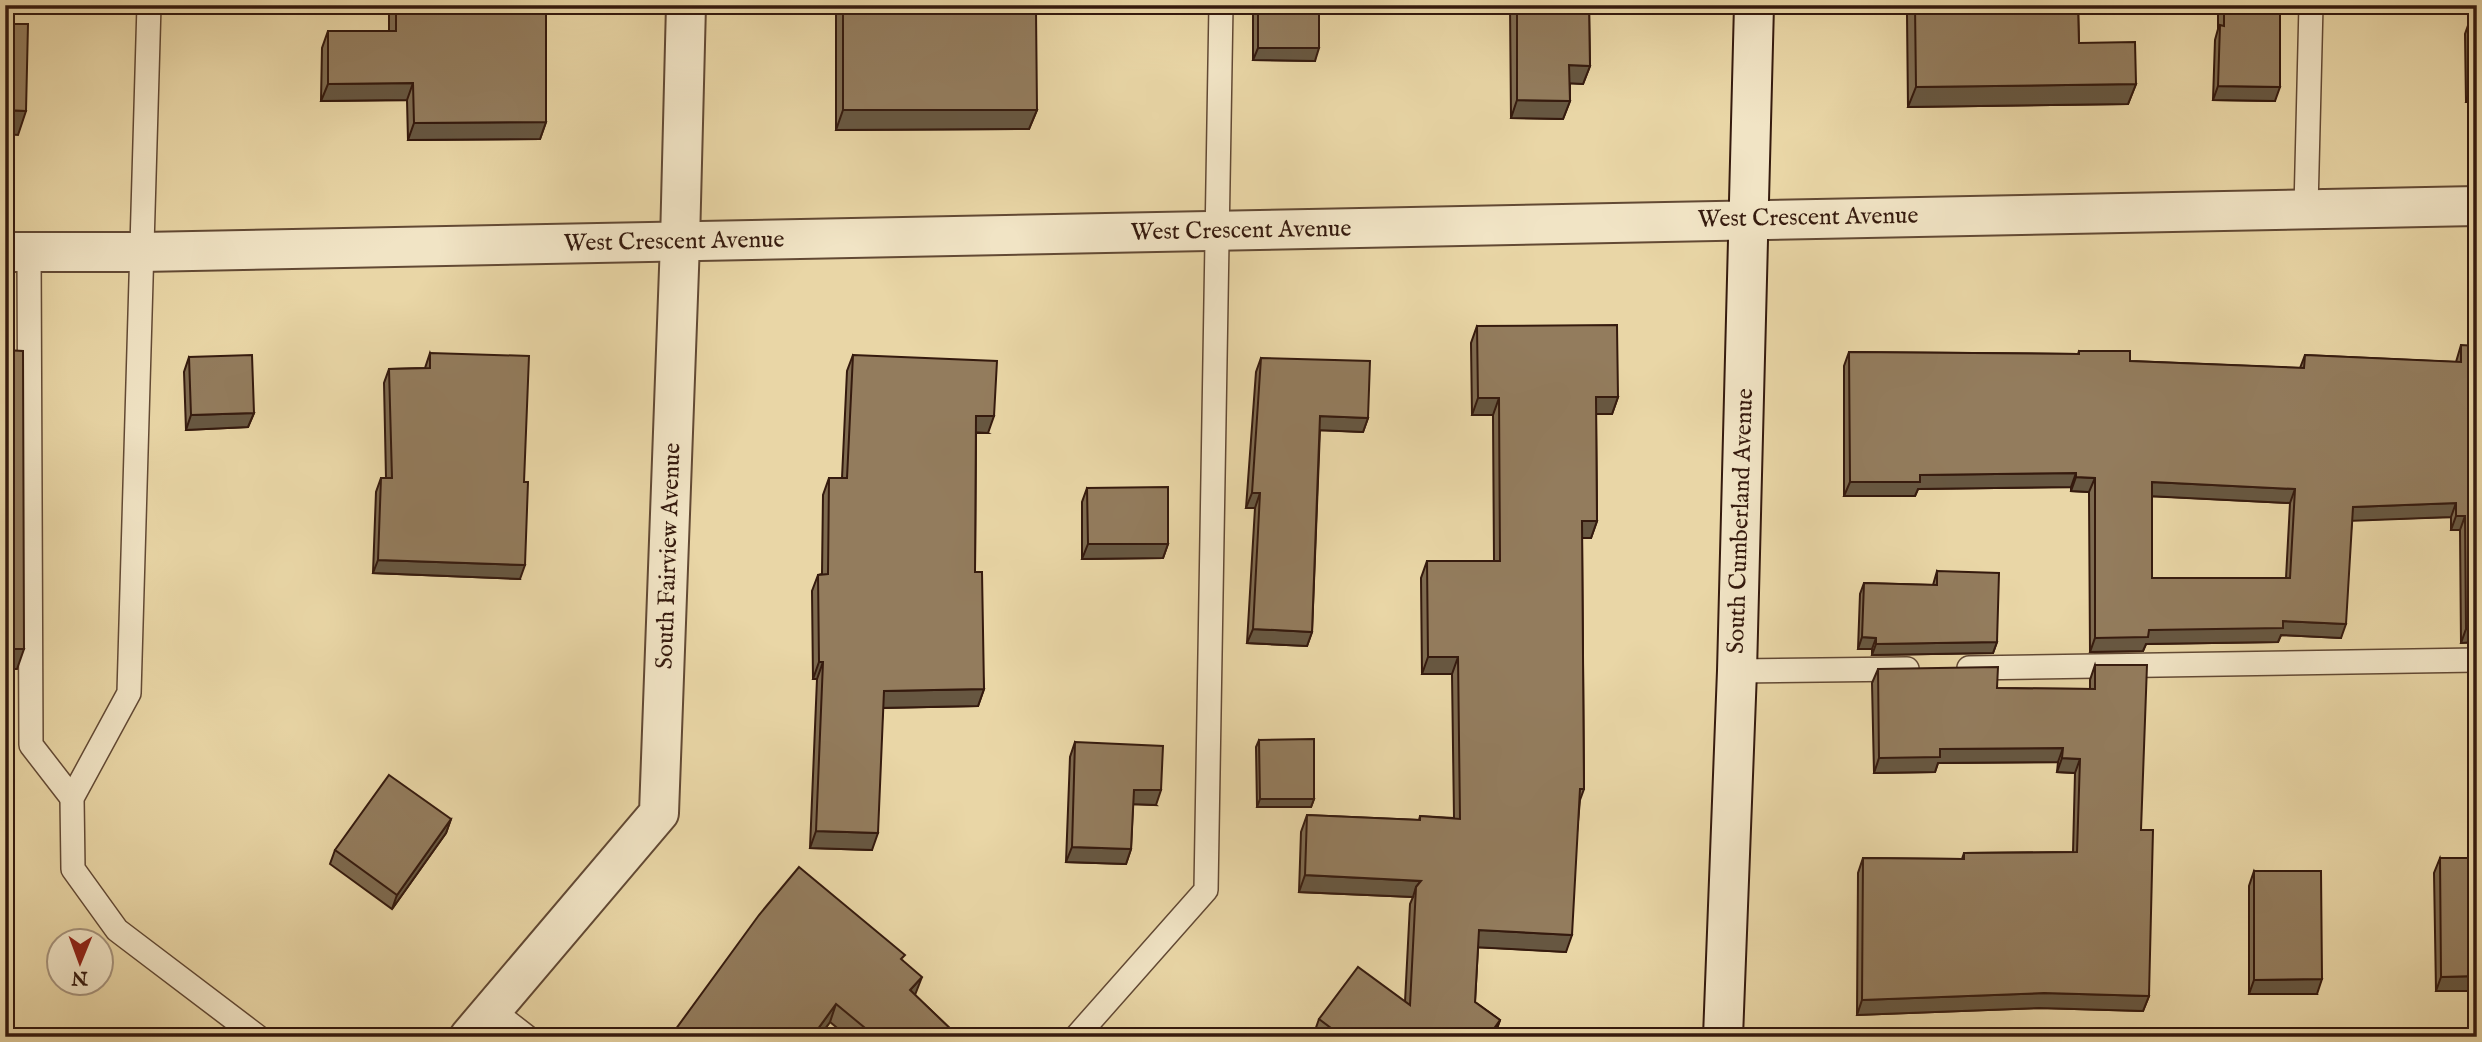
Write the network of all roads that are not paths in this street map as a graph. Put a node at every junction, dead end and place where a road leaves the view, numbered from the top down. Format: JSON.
{"nodes":[{"id":1,"x":149,"y":5,"type":"edge"},
{"id":2,"x":686,"y":5,"type":"edge"},
{"id":3,"x":1221,"y":5,"type":"edge"},
{"id":4,"x":1754,"y":5,"type":"edge"},
{"id":5,"x":2311,"y":5,"type":"edge"},
{"id":6,"x":2477,"y":206,"type":"edge"},
{"id":7,"x":2306,"y":208,"type":"junction"},
{"id":8,"x":1749,"y":219,"type":"junction"},
{"id":9,"x":1214,"y":232,"type":"junction"},
{"id":10,"x":680,"y":242,"type":"junction"},
{"id":11,"x":17,"y":252,"type":"edge"},
{"id":12,"x":142,"y":252,"type":"junction"},
{"id":13,"x":2477,"y":660,"type":"edge"},
{"id":14,"x":1737,"y":671,"type":"junction"},
{"id":15,"x":72,"y":798,"type":"junction"},
{"id":16,"x":480,"y":1023,"type":"edge"},
{"id":17,"x":258,"y":1037,"type":"edge"},
{"id":18,"x":527,"y":1037,"type":"edge"},
{"id":19,"x":1076,"y":1037,"type":"edge"},
{"id":20,"x":1723,"y":1037,"type":"edge"}],
"edges":[{"from":1,"to":12,"type":"lane"},
{"from":2,"to":10,"type":"street","name":"South Fairview Avenue"},
{"from":3,"to":9,"type":"lane"},
{"from":4,"to":8,"type":"street","name":"South Cumberland Avenue"},
{"from":5,"to":7,"type":"lane"},
{"from":6,"to":7,"type":"street","name":"West Crescent Avenue"},
{"from":7,"to":8,"type":"street","name":"West Crescent Avenue"},
{"from":8,"to":9,"type":"street","name":"West Crescent Avenue"},
{"from":8,"to":14,"type":"street","name":"South Cumberland Avenue"},
{"from":9,"to":10,"type":"street","name":"West Crescent Avenue"},
{"from":9,"to":19,"type":"lane"},
{"from":10,"to":12,"type":"street","name":"West Crescent Avenue"},
{"from":10,"to":16,"type":"street","name":"South Fairview Avenue"},
{"from":11,"to":12,"type":"street","name":"West Crescent Avenue"},
{"from":11,"to":15,"type":"lane"},
{"from":12,"to":15,"type":"lane"},
{"from":13,"to":14,"type":"lane"},
{"from":14,"to":20,"type":"street","name":"South Cumberland Avenue"},
{"from":15,"to":17,"type":"lane"},
{"from":16,"to":18,"type":"lane"}]}
